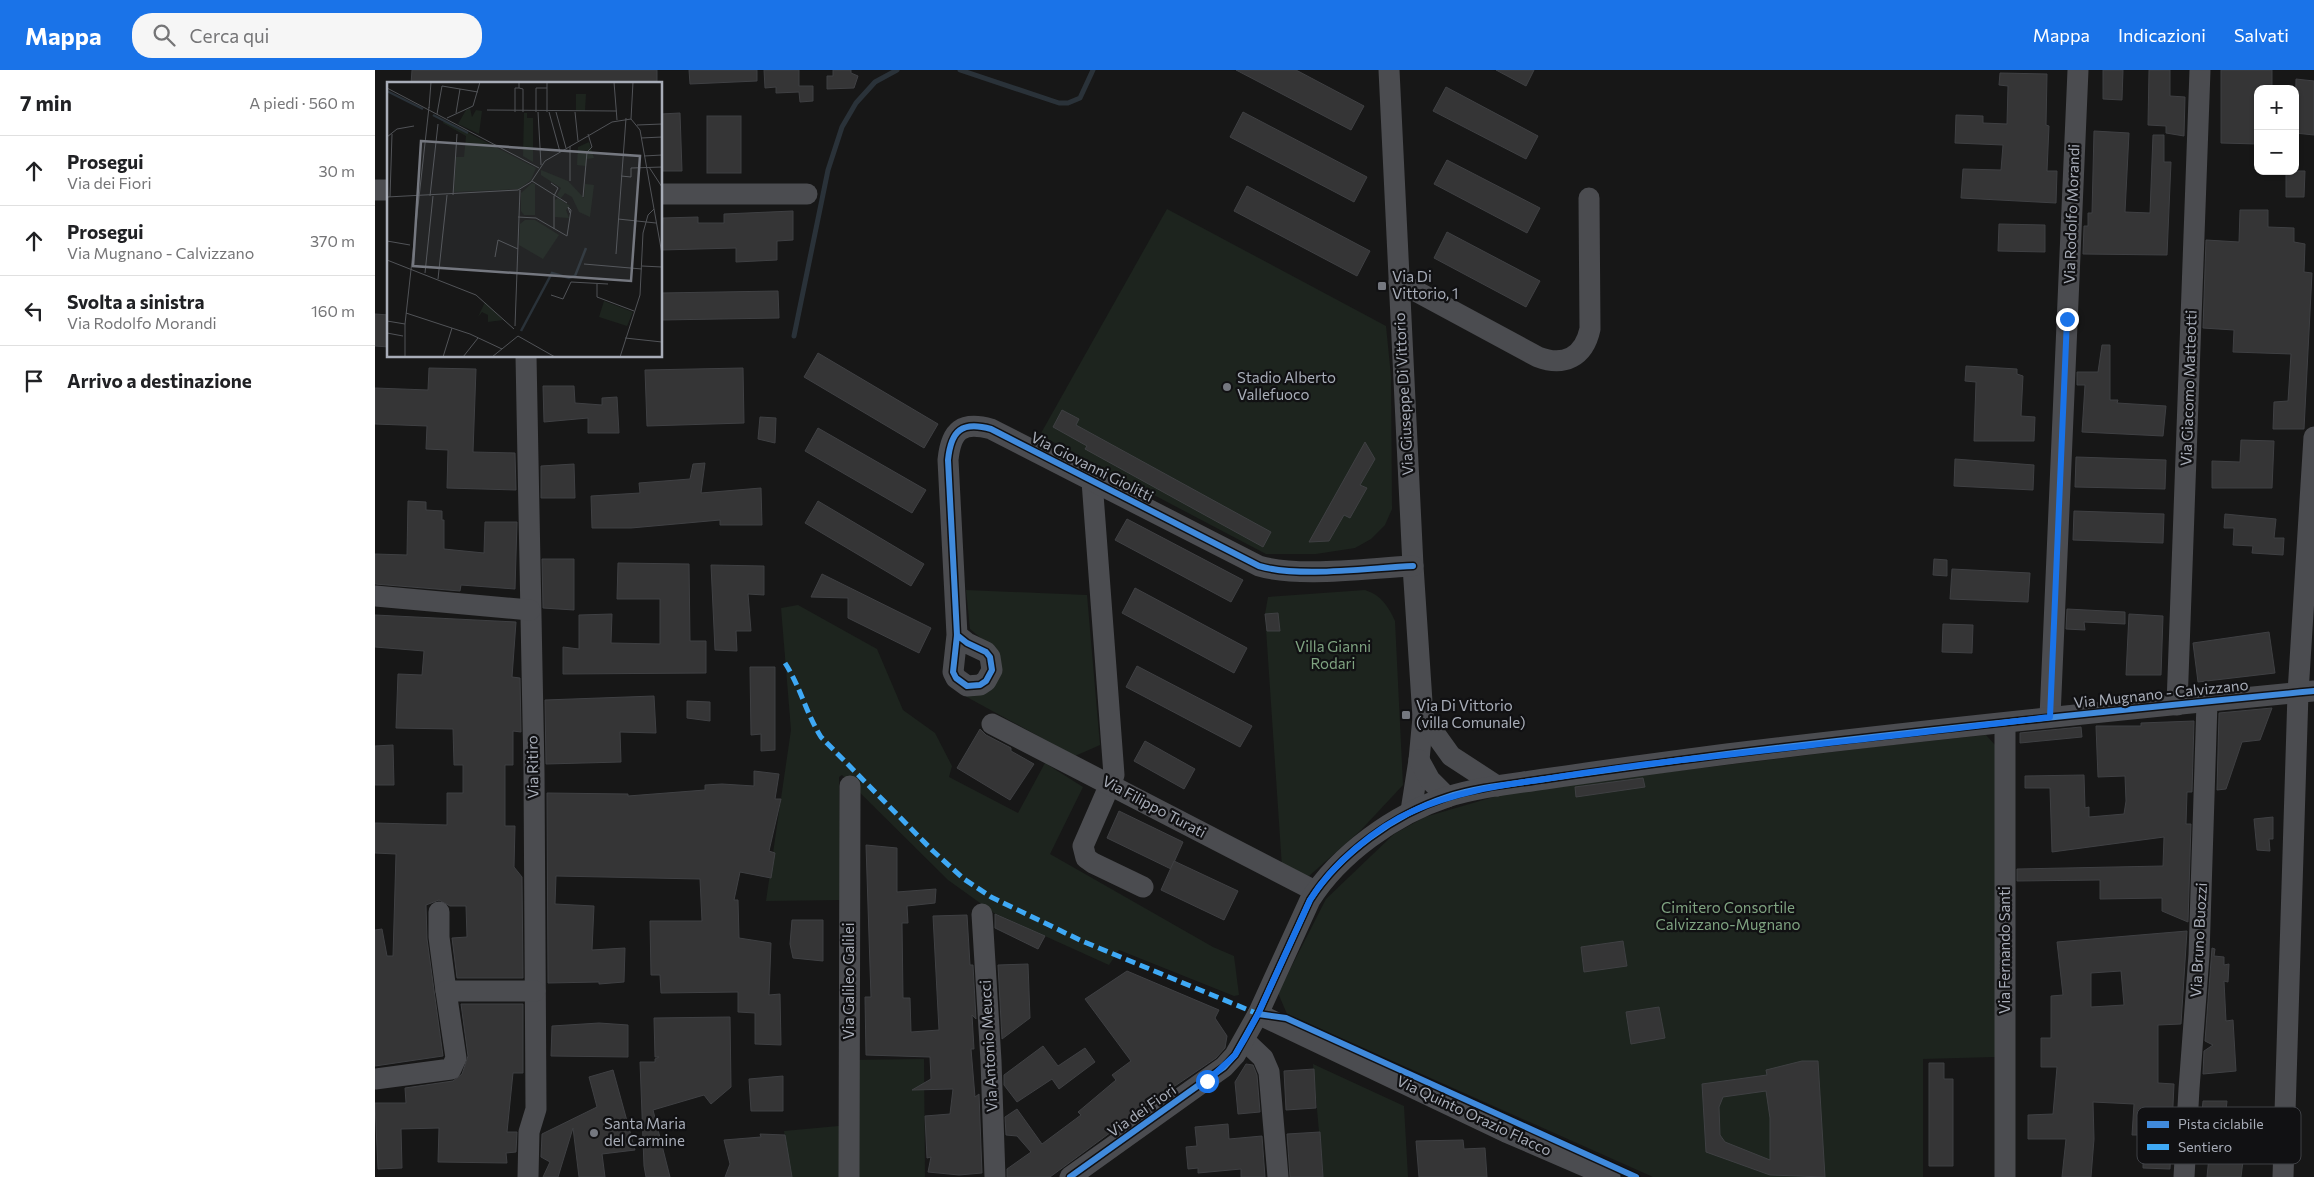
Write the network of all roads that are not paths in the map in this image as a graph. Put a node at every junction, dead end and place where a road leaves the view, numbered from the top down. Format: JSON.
{"nodes":[{"id":1,"x":1389,"y":70,"type":"edge"},
{"id":2,"x":2078,"y":70,"type":"edge"},
{"id":3,"x":2199,"y":70,"type":"edge"},
{"id":4,"x":663,"y":194,"type":"edge"},
{"id":5,"x":807,"y":194,"type":"dead end"},
{"id":6,"x":1589,"y":198,"type":"dead end"},
{"id":7,"x":1399,"y":282,"type":"junction"},
{"id":8,"x":527,"y":358,"type":"edge"},
{"id":9,"x":2314,"y":437,"type":"edge"},
{"id":10,"x":1093,"y":481,"type":"junction"},
{"id":11,"x":1413,"y":566,"type":"junction"},
{"id":12,"x":375,"y":596,"type":"edge"},
{"id":13,"x":530,"y":610,"type":"junction"},
{"id":14,"x":957,"y":635,"type":"dead end"},
{"id":15,"x":2306,"y":692,"type":"edge"},
{"id":16,"x":2207,"y":702,"type":"junction"},
{"id":17,"x":2177,"y":705,"type":"junction"},
{"id":18,"x":1423,"y":717,"type":"junction"},
{"id":19,"x":2050,"y":717,"type":"junction"},
{"id":20,"x":2005,"y":723,"type":"junction"},
{"id":21,"x":992,"y":724,"type":"dead end"},
{"id":22,"x":1451,"y":756,"type":"junction"},
{"id":23,"x":1419,"y":760,"type":"junction"},
{"id":24,"x":1111,"y":784,"type":"junction"},
{"id":25,"x":850,"y":786,"type":"dead end"},
{"id":26,"x":1497,"y":786,"type":"junction"},
{"id":27,"x":1447,"y":797,"type":"junction"},
{"id":28,"x":1411,"y":811,"type":"junction"},
{"id":29,"x":1143,"y":887,"type":"dead end"},
{"id":30,"x":1315,"y":891,"type":"junction"},
{"id":31,"x":439,"y":912,"type":"dead end"},
{"id":32,"x":982,"y":914,"type":"dead end"},
{"id":33,"x":446,"y":991,"type":"junction"},
{"id":34,"x":535,"y":991,"type":"junction"},
{"id":35,"x":1258,"y":1014,"type":"junction"},
{"id":36,"x":1244,"y":1040,"type":"junction"},
{"id":37,"x":375,"y":1079,"type":"edge"},
{"id":38,"x":2188,"y":1107,"type":"edge"},
{"id":39,"x":2286,"y":1107,"type":"edge"},
{"id":40,"x":2185,"y":1164,"type":"edge"},
{"id":41,"x":2284,"y":1164,"type":"edge"},
{"id":42,"x":1083,"y":1173,"type":"edge"},
{"id":43,"x":528,"y":1177,"type":"edge"},
{"id":44,"x":849,"y":1177,"type":"edge"},
{"id":45,"x":995,"y":1177,"type":"edge"},
{"id":46,"x":1278,"y":1177,"type":"edge"},
{"id":47,"x":1610,"y":1177,"type":"edge"},
{"id":48,"x":2005,"y":1177,"type":"edge"},
{"id":49,"x":2184,"y":1177,"type":"edge"},
{"id":50,"x":2283,"y":1177,"type":"edge"}],
"edges":[{"from":1,"to":7,"type":"street","name":"Via Giuseppe Di Vittorio"},
{"from":2,"to":19,"type":"street","name":"Via Rodolfo Morandi"},
{"from":3,"to":17,"type":"street","name":"Via Giacomo Matteotti"},
{"from":4,"to":5,"type":"street"},
{"from":6,"to":7,"type":"street"},
{"from":7,"to":11,"type":"street","name":"Via Giuseppe Di Vittorio"},
{"from":8,"to":13,"type":"street","name":"Via Ritiro"},
{"from":9,"to":15,"type":"street"},
{"from":10,"to":11,"type":"street","name":"Via Giovanni Giolitti"},
{"from":10,"to":14,"type":"street","name":"Via Giovanni Giolitti"},
{"from":10,"to":24,"type":"street","name":"Via Giovanni Giolitti"},
{"from":11,"to":18,"type":"street","name":"Via Giuseppe Di Vittorio"},
{"from":12,"to":13,"type":"street"},
{"from":13,"to":34,"type":"street","name":"Via Ritiro"},
{"from":15,"to":16,"type":"street","name":"Via Mugnano - Calvizzano"},
{"from":15,"to":39,"type":"street"},
{"from":16,"to":17,"type":"street","name":"Via Mugnano - Calvizzano"},
{"from":16,"to":38,"type":"street","name":"Via Bruno Buozzi"},
{"from":17,"to":19,"type":"street","name":"Via Mugnano - Calvizzano"},
{"from":18,"to":22,"type":"street"},
{"from":18,"to":23,"type":"street","name":"Via Giuseppe Di Vittorio"},
{"from":19,"to":20,"type":"street","name":"Via Mugnano - Calvizzano"},
{"from":20,"to":26,"type":"street","name":"Via Mugnano - Calvizzano"},
{"from":20,"to":48,"type":"street","name":"Via Fernando Santi"},
{"from":21,"to":24,"type":"street","name":"Via Filippo Turati"},
{"from":22,"to":26,"type":"street"},
{"from":22,"to":27,"type":"street"},
{"from":23,"to":27,"type":"street"},
{"from":23,"to":28,"type":"street","name":"Via Giuseppe Di Vittorio"},
{"from":24,"to":29,"type":"street","name":"Via Giovanni Giolitti"},
{"from":24,"to":30,"type":"street","name":"Via Filippo Turati"},
{"from":25,"to":44,"type":"street","name":"Via Galileo Galilei"},
{"from":26,"to":27,"type":"street","name":"Via Mugnano - Calvizzano"},
{"from":27,"to":28,"type":"street","name":"Via Mugnano - Calvizzano"},
{"from":28,"to":30,"type":"street","name":"Via Mugnano - Calvizzano"},
{"from":30,"to":35,"type":"street","name":"Via Mugnano - Calvizzano"},
{"from":31,"to":33,"type":"street"},
{"from":32,"to":45,"type":"street","name":"Via Antonio Meucci"},
{"from":33,"to":34,"type":"street"},
{"from":33,"to":37,"type":"street"},
{"from":34,"to":43,"type":"street","name":"Via Ritiro"},
{"from":35,"to":36,"type":"street","name":"Via dei Fiori"},
{"from":35,"to":47,"type":"street","name":"Via Quinto Orazio Flacco"},
{"from":36,"to":42,"type":"street","name":"Via dei Fiori"},
{"from":36,"to":46,"type":"street"},
{"from":40,"to":49,"type":"street","name":"Via Bruno Buozzi"},
{"from":41,"to":50,"type":"street"}]}
